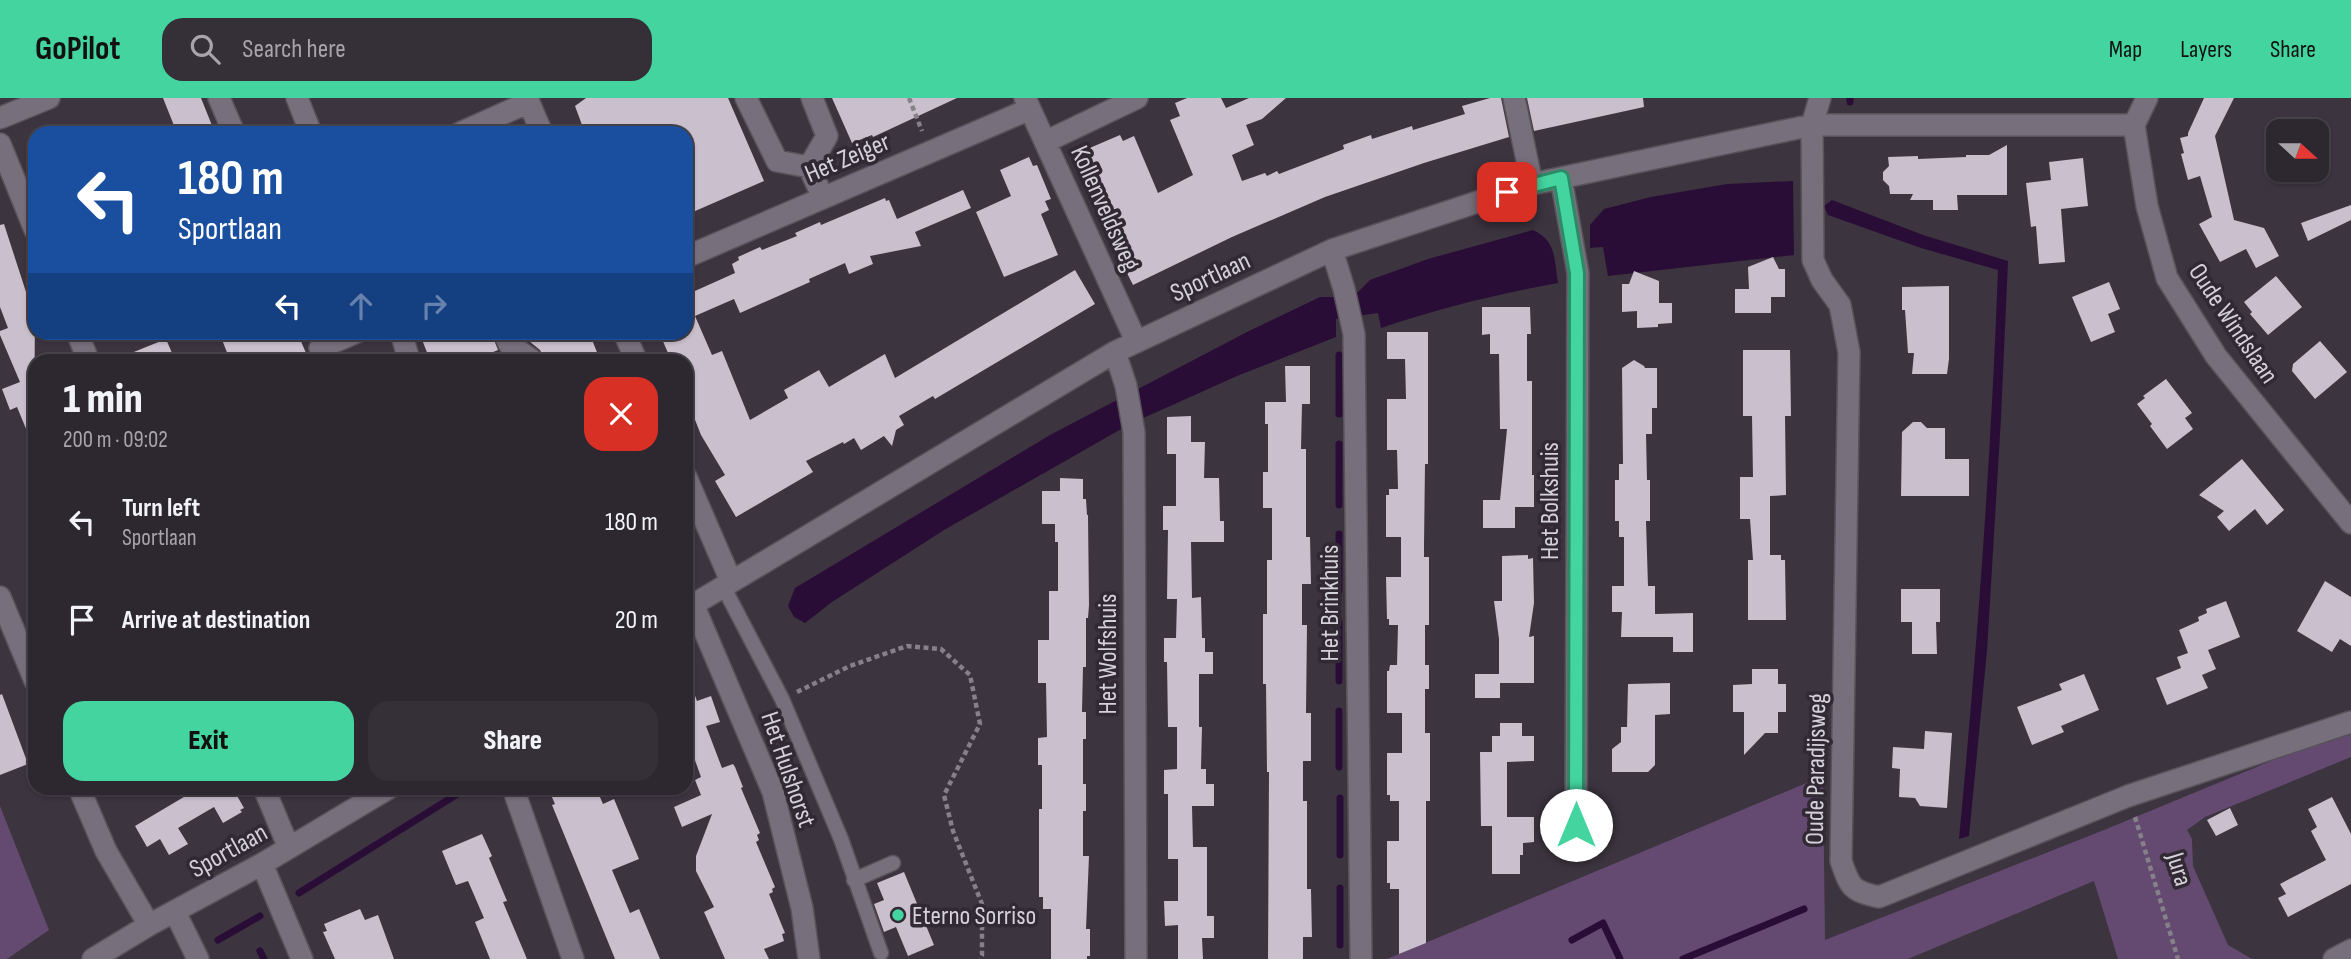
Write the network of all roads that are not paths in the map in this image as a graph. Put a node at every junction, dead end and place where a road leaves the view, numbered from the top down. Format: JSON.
{"nodes":[{"id":1,"x":48,"y":98,"type":"edge"},
{"id":2,"x":219,"y":98,"type":"edge"},
{"id":3,"x":297,"y":98,"type":"edge"},
{"id":4,"x":746,"y":98,"type":"edge"},
{"id":5,"x":812,"y":98,"type":"edge"},
{"id":6,"x":1137,"y":98,"type":"edge"},
{"id":7,"x":1514,"y":98,"type":"edge"},
{"id":8,"x":1820,"y":98,"type":"edge"},
{"id":9,"x":2147,"y":98,"type":"edge"},
{"id":10,"x":528,"y":100,"type":"edge"},
{"id":11,"x":1028,"y":103,"type":"edge"},
{"id":12,"x":0,"y":118,"type":"edge"},
{"id":13,"x":1812,"y":125,"type":"junction"},
{"id":14,"x":2134,"y":125,"type":"junction"},
{"id":15,"x":231,"y":126,"type":"edge"},
{"id":16,"x":308,"y":126,"type":"edge"},
{"id":17,"x":474,"y":126,"type":"edge"},
{"id":18,"x":539,"y":126,"type":"edge"},
{"id":19,"x":1045,"y":142,"type":"junction"},
{"id":20,"x":0,"y":144,"type":"edge"},
{"id":21,"x":809,"y":167,"type":"junction"},
{"id":22,"x":1561,"y":178,"type":"junction"},
{"id":23,"x":1532,"y":184,"type":"junction"},
{"id":24,"x":823,"y":198,"type":"junction"},
{"id":25,"x":28,"y":213,"type":"edge"},
{"id":26,"x":1332,"y":250,"type":"junction"},
{"id":27,"x":693,"y":254,"type":"edge"},
{"id":28,"x":337,"y":340,"type":"edge"},
{"id":29,"x":507,"y":340,"type":"edge"},
{"id":30,"x":1136,"y":341,"type":"junction"},
{"id":31,"x":320,"y":347,"type":"edge"},
{"id":32,"x":1115,"y":352,"type":"junction"},
{"id":33,"x":523,"y":354,"type":"edge"},
{"id":34,"x":693,"y":495,"type":"edge"},
{"id":35,"x":2351,"y":523,"type":"edge"},
{"id":36,"x":727,"y":584,"type":"junction"},
{"id":37,"x":0,"y":597,"type":"edge"},
{"id":38,"x":693,"y":605,"type":"edge"},
{"id":39,"x":693,"y":614,"type":"edge"},
{"id":40,"x":28,"y":664,"type":"edge"},
{"id":41,"x":2351,"y":722,"type":"edge"},
{"id":42,"x":82,"y":795,"type":"edge"},
{"id":43,"x":267,"y":795,"type":"edge"},
{"id":44,"x":377,"y":795,"type":"edge"},
{"id":45,"x":515,"y":795,"type":"edge"},
{"id":46,"x":1576,"y":825,"type":"dead end"},
{"id":47,"x":289,"y":848,"type":"junction"},
{"id":48,"x":892,"y":863,"type":"dead end"},
{"id":49,"x":262,"y":864,"type":"junction"},
{"id":50,"x":854,"y":880,"type":"junction"},
{"id":51,"x":175,"y":912,"type":"junction"},
{"id":52,"x":149,"y":925,"type":"junction"},
{"id":53,"x":2351,"y":950,"type":"edge"},
{"id":54,"x":881,"y":953,"type":"dead end"},
{"id":55,"x":93,"y":959,"type":"edge"},
{"id":56,"x":198,"y":959,"type":"edge"},
{"id":57,"x":302,"y":959,"type":"edge"},
{"id":58,"x":573,"y":959,"type":"edge"},
{"id":59,"x":809,"y":959,"type":"edge"},
{"id":60,"x":1136,"y":959,"type":"edge"},
{"id":61,"x":1360,"y":959,"type":"edge"},
{"id":62,"x":2334,"y":959,"type":"edge"}],
"edges":[{"from":1,"to":12,"type":"street"},
{"from":2,"to":15,"type":"street"},
{"from":3,"to":16,"type":"street"},
{"from":4,"to":21,"type":"street"},
{"from":5,"to":21,"type":"street"},
{"from":6,"to":19,"type":"street"},
{"from":7,"to":23,"type":"street"},
{"from":8,"to":13,"type":"street","name":"Oude Paradijsweg"},
{"from":9,"to":14,"type":"street"},
{"from":10,"to":17,"type":"street"},
{"from":10,"to":18,"type":"street"},
{"from":11,"to":19,"type":"street","name":"Kollenveldsweg"},
{"from":11,"to":24,"type":"street","name":"Het Zeiger"},
{"from":13,"to":14,"type":"street"},
{"from":13,"to":22,"type":"street","name":"Sportlaan"},
{"from":13,"to":41,"type":"street","name":"Oude Paradijsweg"},
{"from":14,"to":35,"type":"street","name":"Oude Windslaan"},
{"from":19,"to":30,"type":"street","name":"Kollenveldsweg"},
{"from":20,"to":25,"type":"street"},
{"from":21,"to":24,"type":"street"},
{"from":22,"to":23,"type":"street","name":"Sportlaan"},
{"from":22,"to":46,"type":"street","name":"Het Bolkshuis"},
{"from":23,"to":26,"type":"street","name":"Sportlaan"},
{"from":24,"to":27,"type":"street","name":"Het Zeiger"},
{"from":26,"to":30,"type":"street","name":"Sportlaan"},
{"from":26,"to":61,"type":"street","name":"Het Brinkhuis"},
{"from":28,"to":31,"type":"street"},
{"from":29,"to":33,"type":"street"},
{"from":30,"to":32,"type":"street","name":"Sportlaan"},
{"from":32,"to":36,"type":"street","name":"Sportlaan"},
{"from":32,"to":60,"type":"street","name":"Het Wolfshuis"},
{"from":34,"to":36,"type":"street"},
{"from":36,"to":38,"type":"street","name":"Sportlaan"},
{"from":36,"to":50,"type":"lane"},
{"from":37,"to":40,"type":"street"},
{"from":39,"to":59,"type":"street","name":"Het Hulshorst"},
{"from":42,"to":52,"type":"street"},
{"from":43,"to":47,"type":"street"},
{"from":44,"to":47,"type":"street","name":"Sportlaan"},
{"from":45,"to":58,"type":"street"},
{"from":47,"to":49,"type":"street","name":"Sportlaan"},
{"from":48,"to":50,"type":"lane"},
{"from":49,"to":51,"type":"street","name":"Sportlaan"},
{"from":49,"to":57,"type":"street"},
{"from":50,"to":54,"type":"lane"},
{"from":51,"to":52,"type":"street","name":"Sportlaan"},
{"from":51,"to":56,"type":"street"},
{"from":52,"to":55,"type":"street","name":"Sportlaan"},
{"from":53,"to":62,"type":"street"}]}
